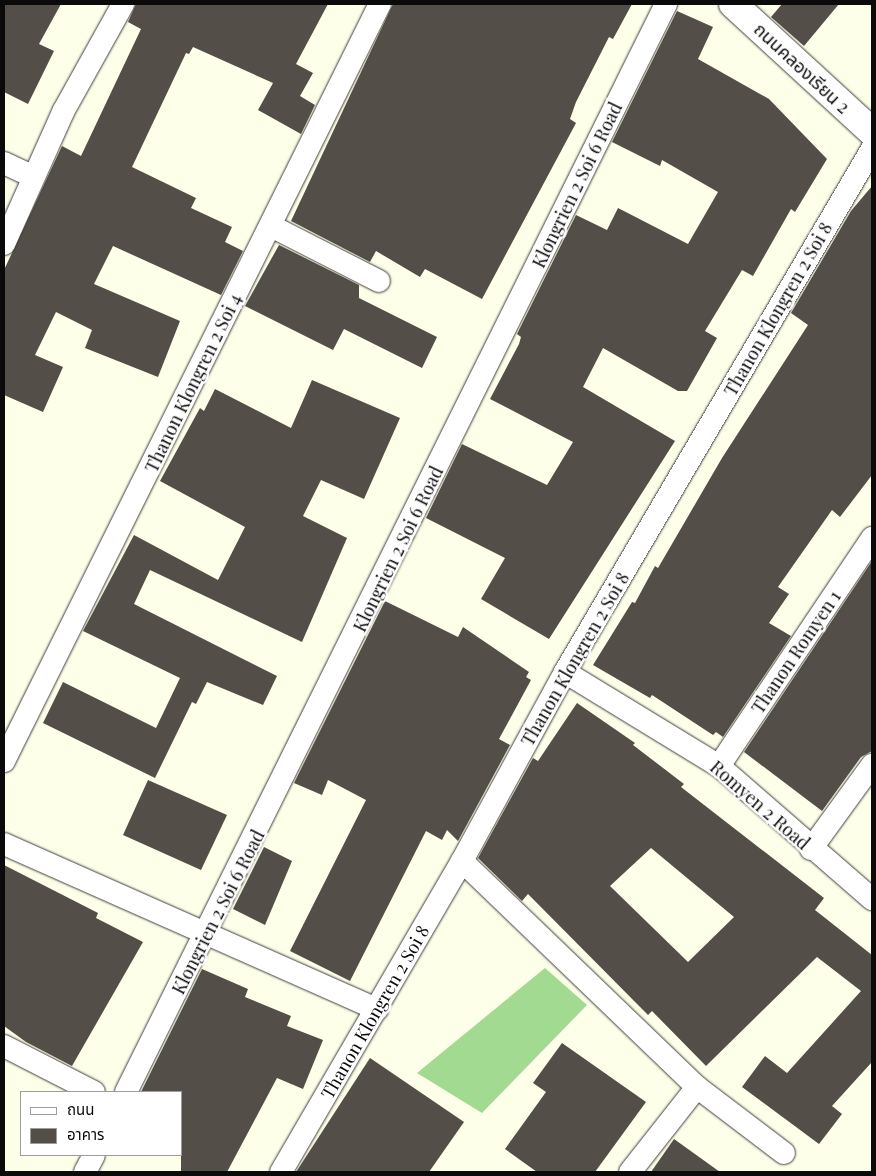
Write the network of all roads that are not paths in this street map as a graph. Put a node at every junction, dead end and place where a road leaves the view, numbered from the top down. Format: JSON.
{"nodes":[{"id":1,"x":123,"y":4,"type":"edge"},
{"id":2,"x":380,"y":4,"type":"edge"},
{"id":3,"x":666,"y":4,"type":"edge"},
{"id":4,"x":733,"y":4,"type":"edge"},
{"id":5,"x":872,"y":132,"type":"edge"},
{"id":6,"x":872,"y":149,"type":"edge"},
{"id":7,"x":4,"y":163,"type":"edge"},
{"id":8,"x":34,"y":177,"type":"junction"},
{"id":9,"x":271,"y":226,"type":"junction"},
{"id":10,"x":4,"y":244,"type":"edge"},
{"id":11,"x":379,"y":281,"type":"dead end"},
{"id":12,"x":872,"y":540,"type":"edge"},
{"id":13,"x":565,"y":672,"type":"junction"},
{"id":14,"x":4,"y":761,"type":"edge"},
{"id":15,"x":872,"y":765,"type":"edge"},
{"id":16,"x":719,"y":766,"type":"junction"},
{"id":17,"x":4,"y":844,"type":"edge"},
{"id":18,"x":811,"y":849,"type":"junction"},
{"id":19,"x":462,"y":861,"type":"junction"},
{"id":20,"x":871,"y":896,"type":"edge"},
{"id":21,"x":207,"y":936,"type":"junction"},
{"id":22,"x":377,"y":1009,"type":"junction"},
{"id":23,"x":4,"y":1046,"type":"edge"},
{"id":24,"x":697,"y":1087,"type":"junction"},
{"id":25,"x":92,"y":1091,"type":"edge"},
{"id":26,"x":127,"y":1091,"type":"edge"},
{"id":27,"x":784,"y":1153,"type":"dead end"},
{"id":28,"x":93,"y":1156,"type":"edge"},
{"id":29,"x":85,"y":1172,"type":"edge"},
{"id":30,"x":281,"y":1172,"type":"edge"},
{"id":31,"x":630,"y":1172,"type":"edge"}],
"edges":[{"from":1,"to":8,"type":"street"},
{"from":2,"to":9,"type":"street","name":"Thanon Klongren 2 Soi 4"},
{"from":3,"to":21,"type":"street","name":"Klongrien 2 Soi 6 Road"},
{"from":4,"to":5,"type":"street","name":"ถนนคลองเรียน 2"},
{"from":6,"to":13,"type":"street","name":"Thanon Klongren 2 Soi 8"},
{"from":7,"to":8,"type":"street"},
{"from":8,"to":10,"type":"street"},
{"from":9,"to":11,"type":"street"},
{"from":9,"to":14,"type":"street","name":"Thanon Klongren 2 Soi 4"},
{"from":12,"to":16,"type":"street","name":"Thanon Romyen 1"},
{"from":13,"to":16,"type":"street","name":"Romyen 2 Road"},
{"from":13,"to":19,"type":"street","name":"Thanon Klongren 2 Soi 8"},
{"from":15,"to":18,"type":"street"},
{"from":16,"to":18,"type":"street","name":"Romyen 2 Road"},
{"from":17,"to":21,"type":"street"},
{"from":18,"to":20,"type":"street","name":"Romyen 2 Road"},
{"from":19,"to":22,"type":"street","name":"Thanon Klongren 2 Soi 8"},
{"from":19,"to":24,"type":"street"},
{"from":21,"to":22,"type":"street"},
{"from":21,"to":26,"type":"street","name":"Klongrien 2 Soi 6 Road"},
{"from":22,"to":30,"type":"street","name":"Thanon Klongren 2 Soi 8"},
{"from":23,"to":25,"type":"street"},
{"from":24,"to":27,"type":"street"},
{"from":24,"to":31,"type":"street"},
{"from":28,"to":29,"type":"street"}]}
